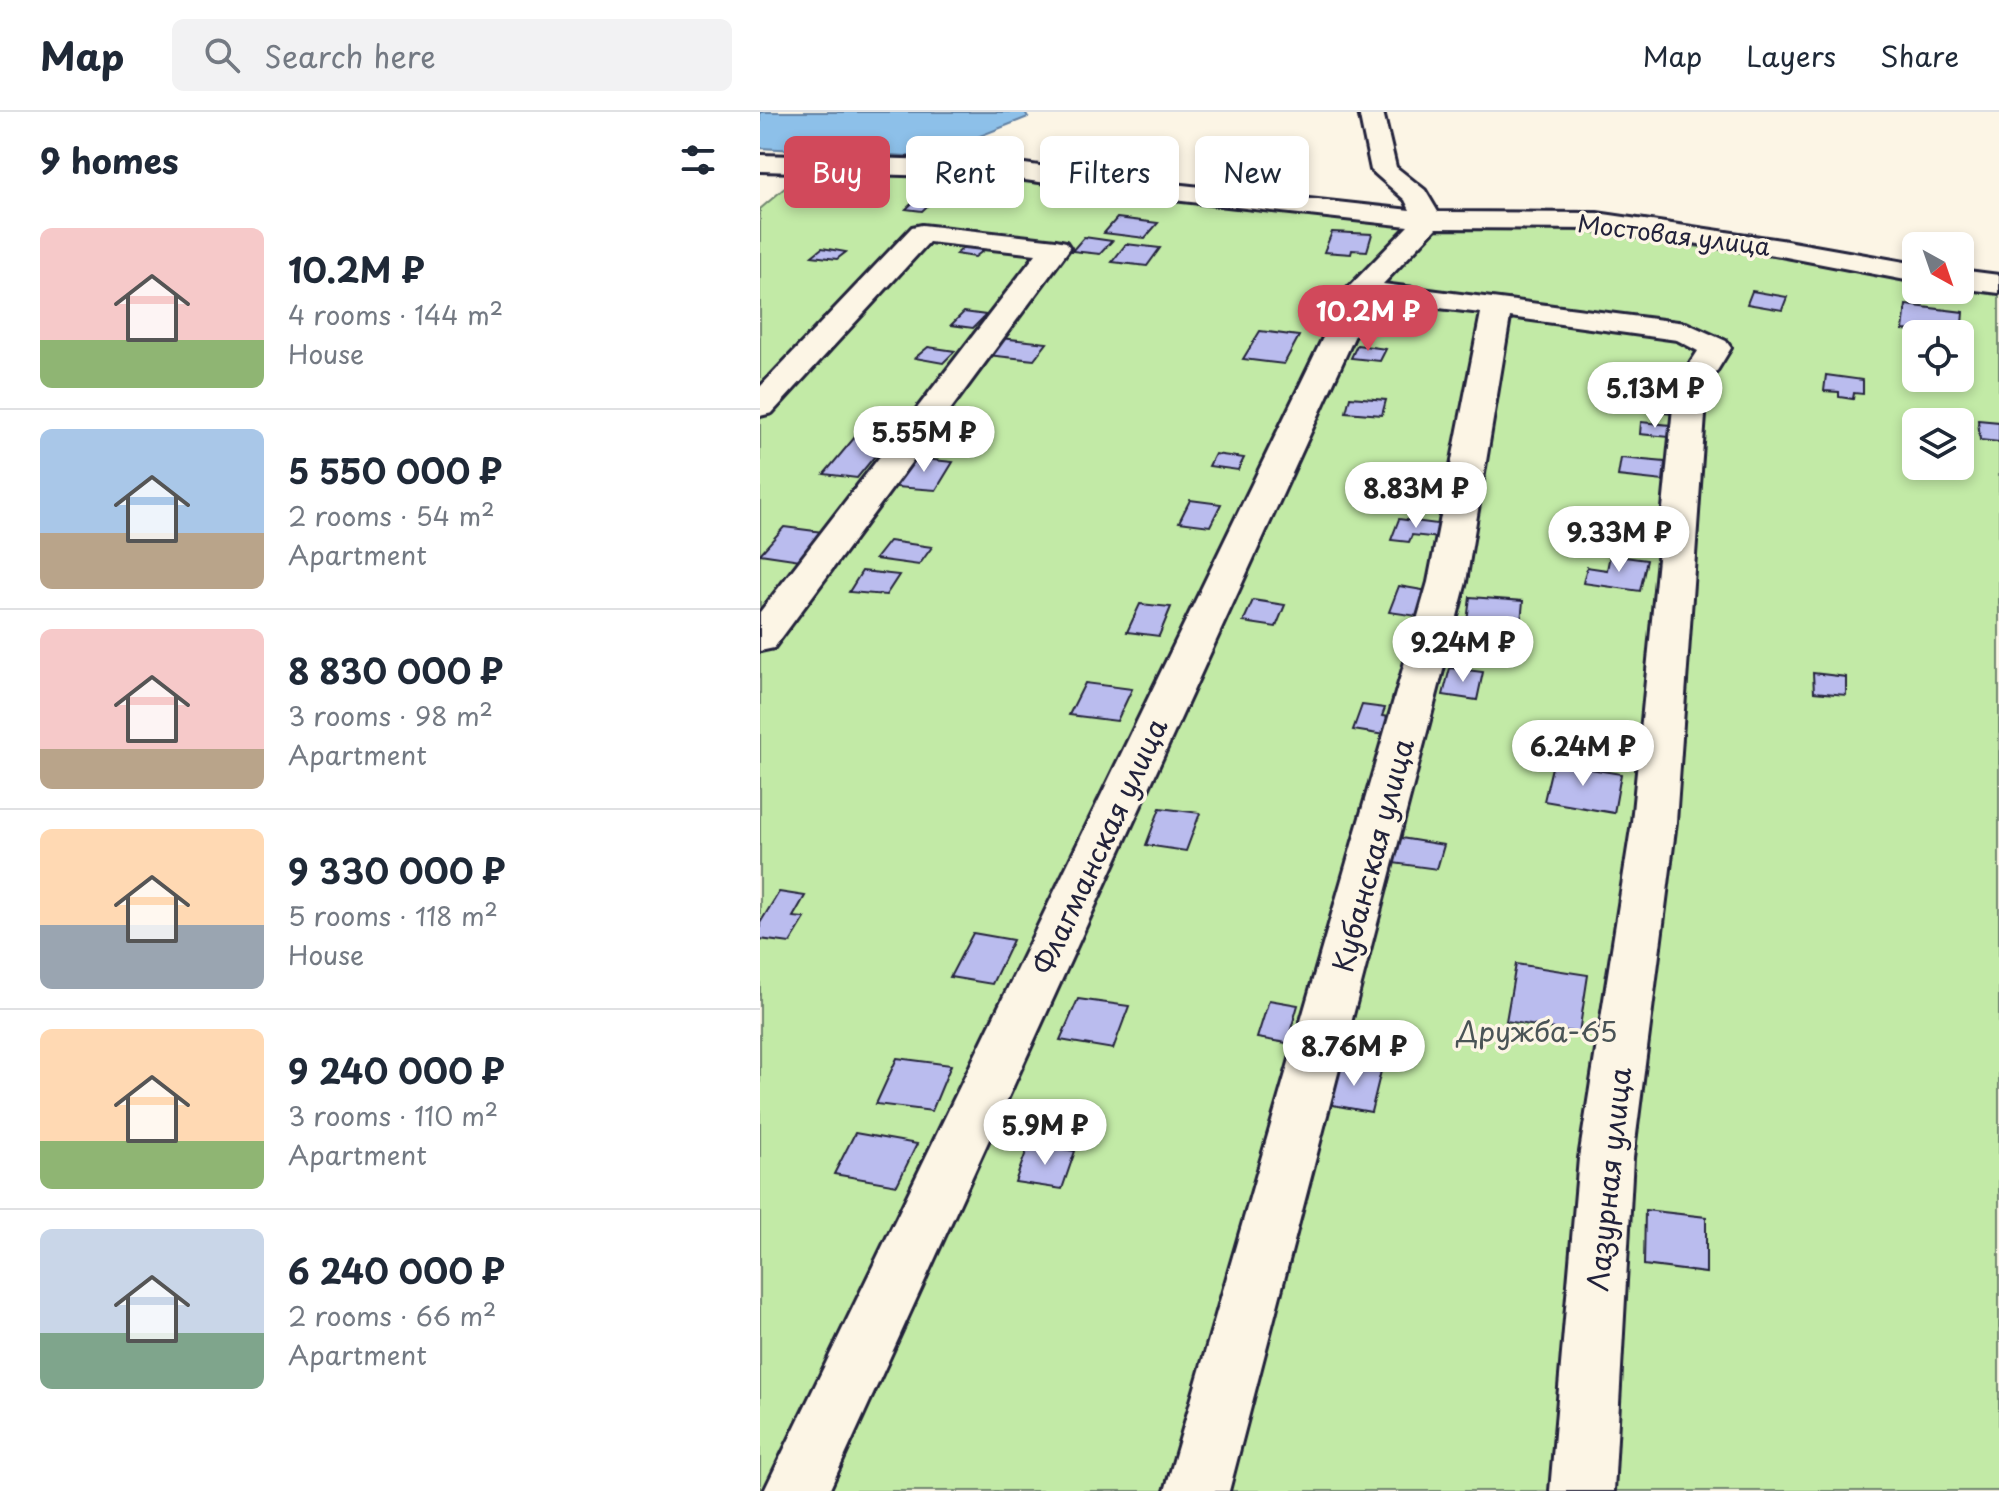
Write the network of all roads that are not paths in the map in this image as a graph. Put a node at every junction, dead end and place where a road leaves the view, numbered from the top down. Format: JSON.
{"nodes":[{"id":1,"x":1371,"y":112,"type":"edge"},
{"id":2,"x":760,"y":163,"type":"edge"},
{"id":3,"x":1429,"y":220,"type":"junction"},
{"id":4,"x":1902,"y":270,"type":"edge"},
{"id":5,"x":1974,"y":281,"type":"edge"},
{"id":6,"x":1999,"y":284,"type":"edge"},
{"id":7,"x":1361,"y":290,"type":"junction"},
{"id":8,"x":1497,"y":306,"type":"junction"},
{"id":9,"x":760,"y":406,"type":"edge"},
{"id":10,"x":760,"y":639,"type":"edge"},
{"id":11,"x":796,"y":1491,"type":"edge"},
{"id":12,"x":1197,"y":1491,"type":"edge"},
{"id":13,"x":1582,"y":1491,"type":"edge"}],
"edges":[{"from":1,"to":3,"type":"lane"},
{"from":2,"to":3,"type":"lane","name":"Мостовая улица"},
{"from":3,"to":4,"type":"lane","name":"Мостовая улица"},
{"from":3,"to":7,"type":"lane","name":"Флагманская улица"},
{"from":5,"to":6,"type":"lane"},
{"from":7,"to":8,"type":"lane"},
{"from":7,"to":11,"type":"lane","name":"Флагманская улица"},
{"from":8,"to":12,"type":"lane","name":"Кубанская улица"},
{"from":8,"to":13,"type":"lane","name":"Лазурная улица"},
{"from":9,"to":10,"type":"lane"}]}
